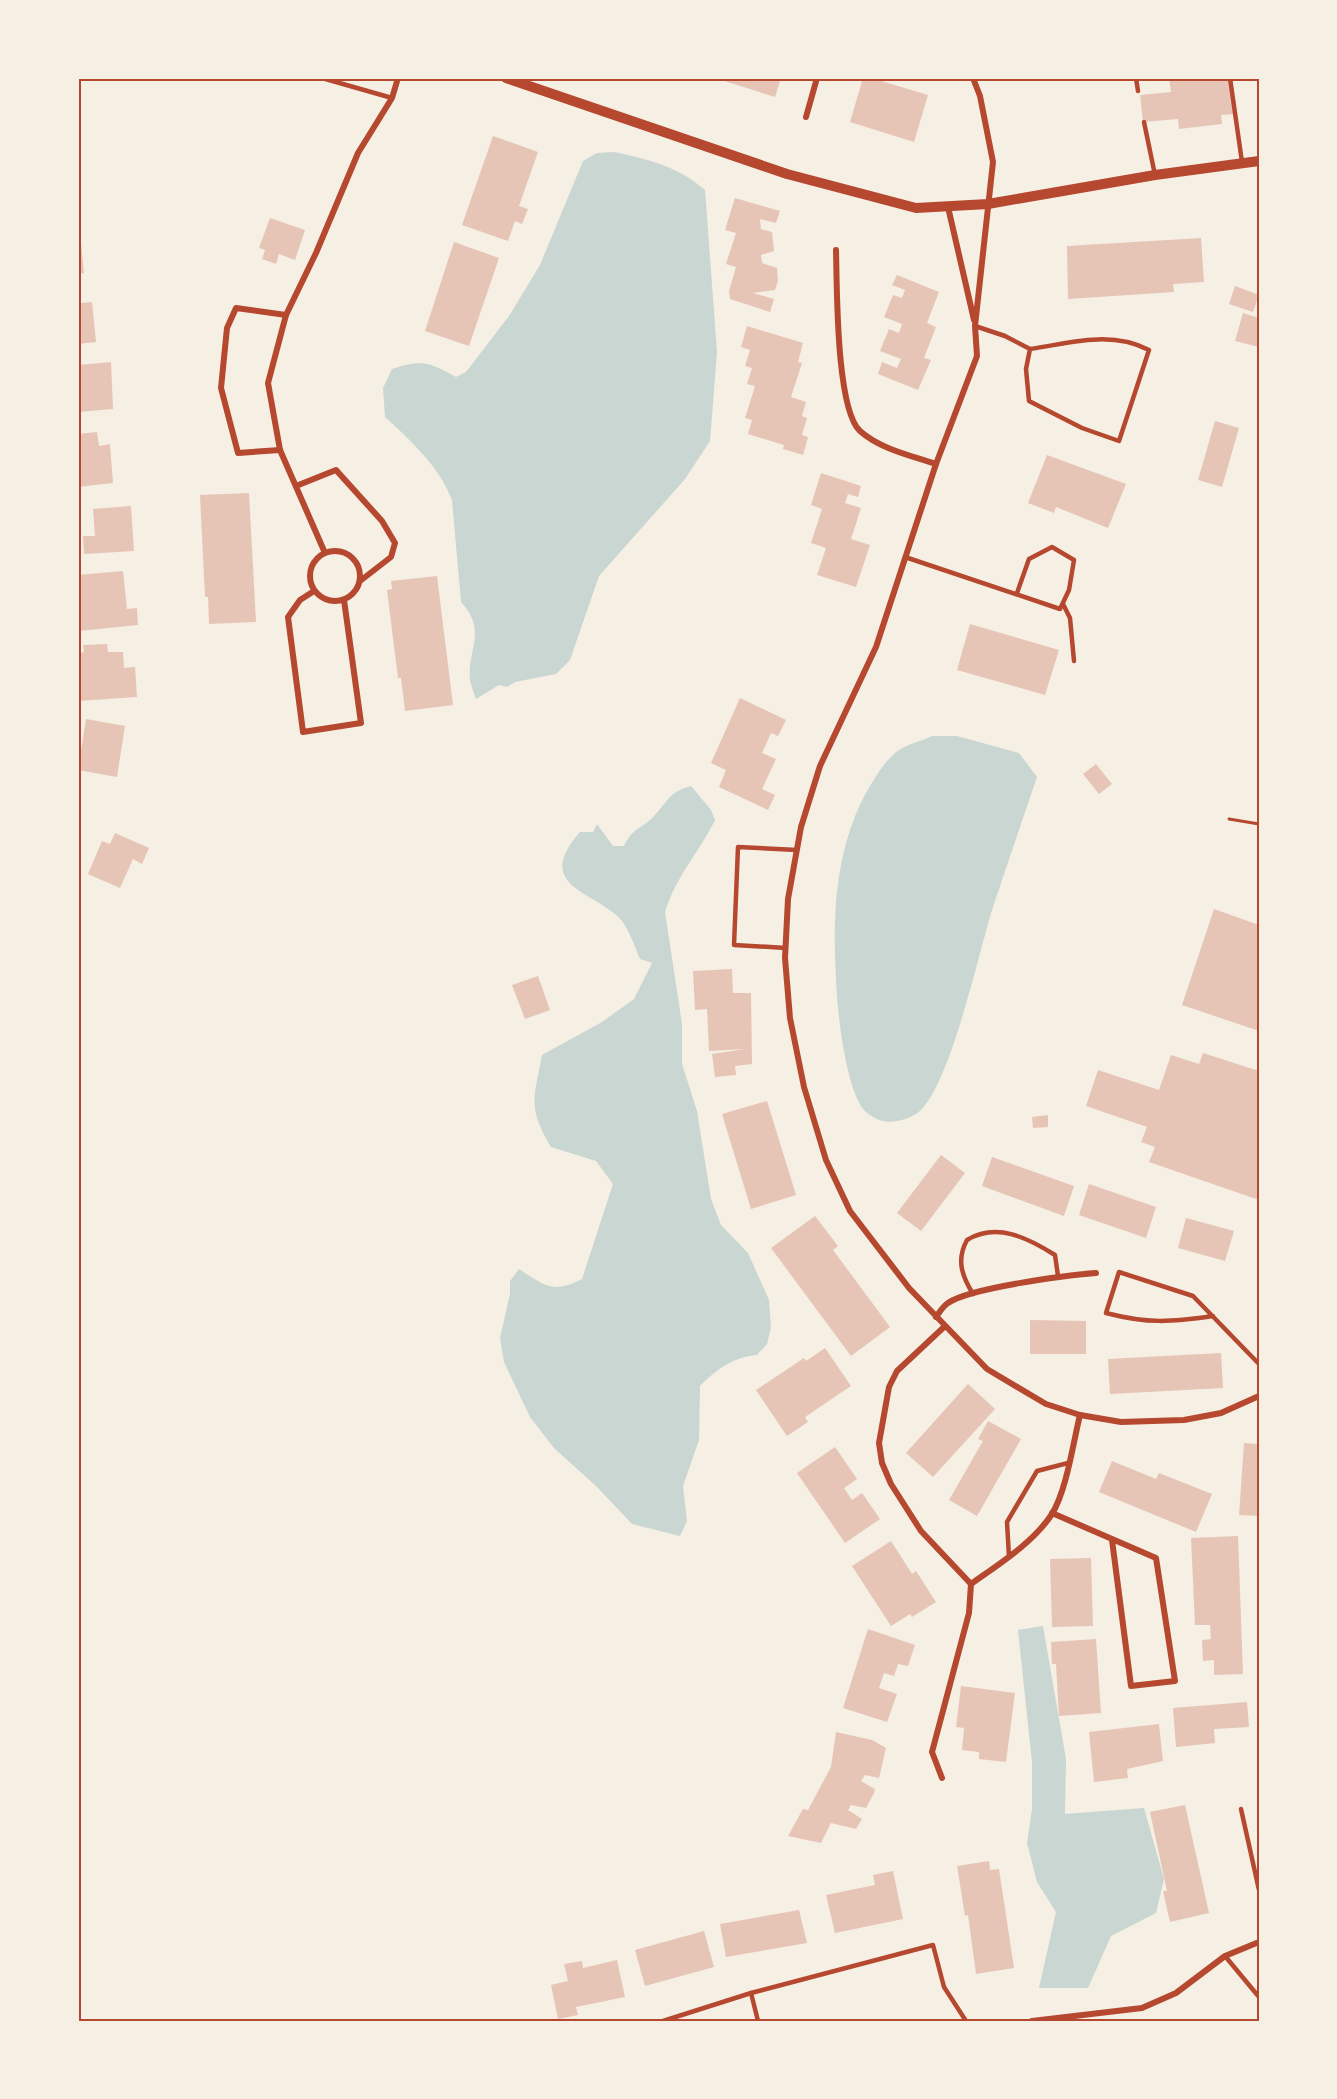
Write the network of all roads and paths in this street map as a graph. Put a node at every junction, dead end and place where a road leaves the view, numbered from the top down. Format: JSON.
{"nodes":[{"id":1,"x":322,"y":78,"type":"edge"},
{"id":2,"x":398,"y":78,"type":"edge"},
{"id":3,"x":817,"y":78,"type":"edge"},
{"id":4,"x":973,"y":78,"type":"edge"},
{"id":5,"x":1136,"y":78,"type":"edge"},
{"id":6,"x":1230,"y":78,"type":"edge"},
{"id":7,"x":510,"y":79,"type":"edge"},
{"id":8,"x":1138,"y":91,"type":"dead end"},
{"id":9,"x":392,"y":98,"type":"junction"},
{"id":10,"x":806,"y":117,"type":"dead end"},
{"id":11,"x":1144,"y":122,"type":"dead end"},
{"id":12,"x":1259,"y":161,"type":"edge"},
{"id":13,"x":1242,"y":162,"type":"junction"},
{"id":14,"x":1155,"y":175,"type":"junction"},
{"id":15,"x":988,"y":204,"type":"junction"},
{"id":16,"x":948,"y":207,"type":"junction"},
{"id":17,"x":836,"y":250,"type":"dead end"},
{"id":18,"x":286,"y":315,"type":"junction"},
{"id":19,"x":975,"y":326,"type":"junction"},
{"id":20,"x":1030,"y":349,"type":"junction"},
{"id":21,"x":280,"y":450,"type":"junction"},
{"id":22,"x":936,"y":464,"type":"junction"},
{"id":23,"x":296,"y":486,"type":"junction"},
{"id":24,"x":326,"y":553,"type":"junction"},
{"id":25,"x":905,"y":557,"type":"junction"},
{"id":26,"x":360,"y":582,"type":"junction"},
{"id":27,"x":314,"y":591,"type":"junction"},
{"id":28,"x":1017,"y":593,"type":"junction"},
{"id":29,"x":344,"y":600,"type":"junction"},
{"id":30,"x":1063,"y":604,"type":"junction"},
{"id":31,"x":1074,"y":661,"type":"dead end"},
{"id":32,"x":1229,"y":819,"type":"dead end"},
{"id":33,"x":1259,"y":824,"type":"edge"},
{"id":34,"x":797,"y":850,"type":"junction"},
{"id":35,"x":786,"y":948,"type":"junction"},
{"id":36,"x":1096,"y":1273,"type":"dead end"},
{"id":37,"x":1058,"y":1276,"type":"junction"},
{"id":38,"x":973,"y":1294,"type":"junction"},
{"id":39,"x":1213,"y":1316,"type":"junction"},
{"id":40,"x":936,"y":1317,"type":"junction"},
{"id":41,"x":944,"y":1327,"type":"junction"},
{"id":42,"x":1259,"y":1364,"type":"edge"},
{"id":43,"x":1259,"y":1396,"type":"edge"},
{"id":44,"x":1080,"y":1415,"type":"junction"},
{"id":45,"x":1068,"y":1463,"type":"junction"},
{"id":46,"x":1052,"y":1513,"type":"junction"},
{"id":47,"x":1112,"y":1540,"type":"junction"},
{"id":48,"x":1009,"y":1557,"type":"junction"},
{"id":49,"x":971,"y":1584,"type":"junction"},
{"id":50,"x":942,"y":1778,"type":"dead end"},
{"id":51,"x":1240,"y":1809,"type":"dead end"},
{"id":52,"x":1259,"y":1890,"type":"edge"},
{"id":53,"x":1259,"y":1942,"type":"edge"},
{"id":54,"x":1225,"y":1956,"type":"junction"},
{"id":55,"x":752,"y":1993,"type":"junction"},
{"id":56,"x":1259,"y":1997,"type":"edge"},
{"id":57,"x":1054,"y":2019,"type":"edge"},
{"id":58,"x":663,"y":2021,"type":"edge"},
{"id":59,"x":758,"y":2021,"type":"edge"},
{"id":60,"x":966,"y":2021,"type":"edge"},
{"id":61,"x":1032,"y":2021,"type":"edge"}],
"edges":[{"from":1,"to":9,"type":"lane"},
{"from":2,"to":9,"type":"street"},
{"from":3,"to":10,"type":"street"},
{"from":4,"to":15,"type":"street"},
{"from":5,"to":8,"type":"lane"},
{"from":6,"to":13,"type":"lane"},
{"from":7,"to":16,"type":"street"},
{"from":9,"to":18,"type":"street"},
{"from":11,"to":14,"type":"lane"},
{"from":12,"to":13,"type":"street"},
{"from":13,"to":14,"type":"street"},
{"from":14,"to":15,"type":"street"},
{"from":15,"to":16,"type":"street"},
{"from":15,"to":19,"type":"street"},
{"from":16,"to":19,"type":"street"},
{"from":17,"to":22,"type":"street"},
{"from":18,"to":21,"type":"street"},
{"from":18,"to":21,"type":"street"},
{"from":19,"to":20,"type":"lane"},
{"from":19,"to":22,"type":"street"},
{"from":20,"to":20,"type":"lane"},
{"from":21,"to":23,"type":"street"},
{"from":22,"to":25,"type":"street"},
{"from":23,"to":24,"type":"street"},
{"from":23,"to":26,"type":"street"},
{"from":24,"to":26,"type":"street"},
{"from":24,"to":27,"type":"street"},
{"from":25,"to":28,"type":"lane"},
{"from":25,"to":34,"type":"street"},
{"from":26,"to":29,"type":"street"},
{"from":27,"to":29,"type":"street"},
{"from":27,"to":29,"type":"street"},
{"from":28,"to":30,"type":"lane"},
{"from":28,"to":30,"type":"lane"},
{"from":30,"to":31,"type":"lane"},
{"from":32,"to":33,"type":"path"},
{"from":34,"to":35,"type":"street"},
{"from":34,"to":35,"type":"lane"},
{"from":35,"to":40,"type":"street"},
{"from":36,"to":37,"type":"street"},
{"from":37,"to":38,"type":"street"},
{"from":37,"to":38,"type":"lane"},
{"from":38,"to":40,"type":"street"},
{"from":39,"to":39,"type":"lane"},
{"from":39,"to":42,"type":"lane"},
{"from":40,"to":41,"type":"street"},
{"from":41,"to":44,"type":"street"},
{"from":41,"to":49,"type":"street"},
{"from":43,"to":44,"type":"street"},
{"from":44,"to":45,"type":"street"},
{"from":45,"to":46,"type":"street"},
{"from":45,"to":48,"type":"lane"},
{"from":46,"to":47,"type":"street"},
{"from":46,"to":48,"type":"street"},
{"from":47,"to":47,"type":"street"},
{"from":48,"to":49,"type":"street"},
{"from":49,"to":50,"type":"street"},
{"from":51,"to":52,"type":"lane"},
{"from":53,"to":54,"type":"street"},
{"from":54,"to":56,"type":"lane"},
{"from":54,"to":57,"type":"street"},
{"from":55,"to":58,"type":"lane"},
{"from":55,"to":59,"type":"lane"},
{"from":55,"to":60,"type":"lane"},
{"from":57,"to":61,"type":"street"}]}
